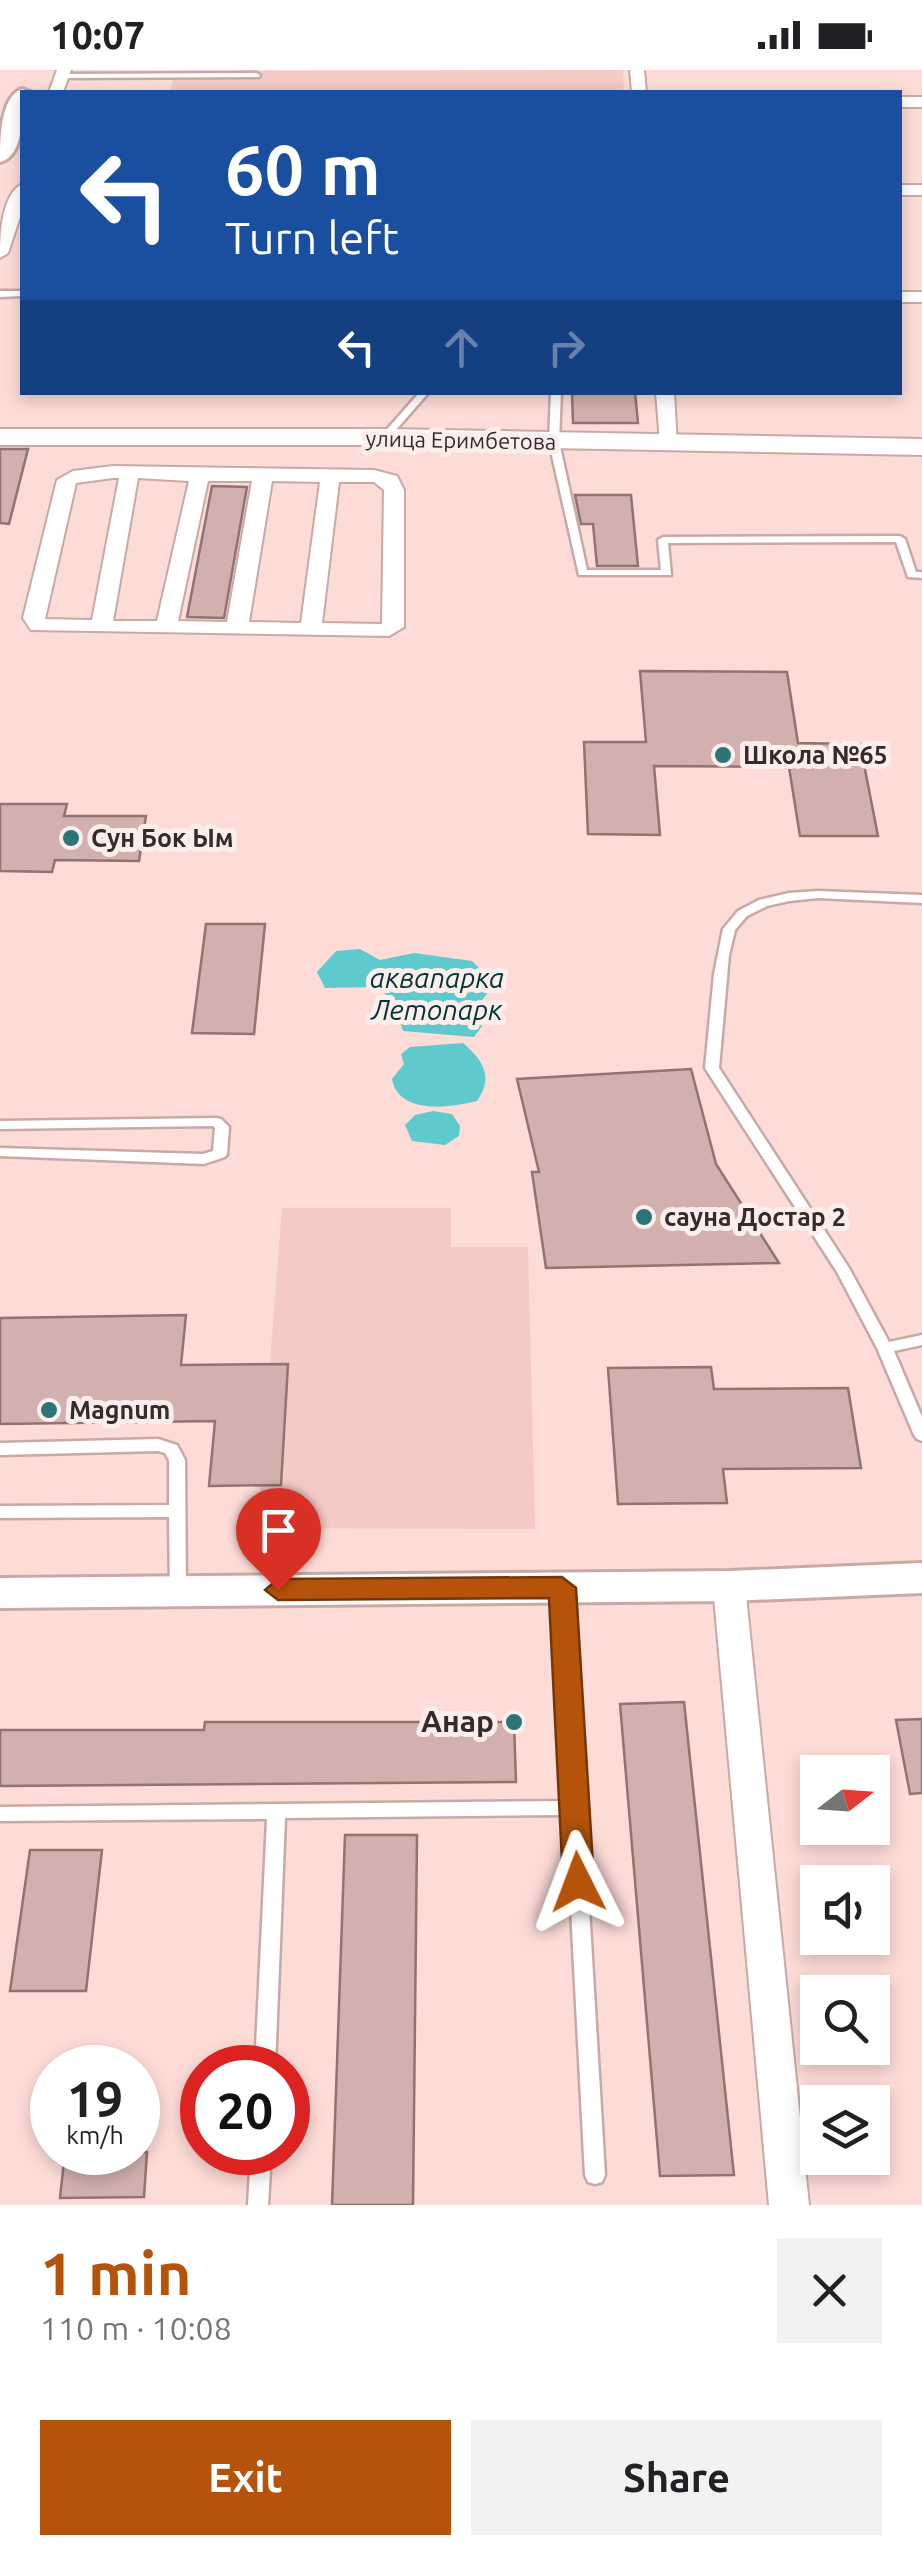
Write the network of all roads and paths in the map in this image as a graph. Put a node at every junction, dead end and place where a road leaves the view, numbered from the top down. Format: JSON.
{"nodes":[{"id":1,"x":63,"y":73,"type":"edge"},
{"id":2,"x":256,"y":75,"type":"dead end"},
{"id":3,"x":20,"y":102,"type":"edge"},
{"id":4,"x":0,"y":155,"type":"edge"},
{"id":5,"x":20,"y":200,"type":"edge"},
{"id":6,"x":0,"y":253,"type":"edge"},
{"id":7,"x":422,"y":395,"type":"edge"},
{"id":8,"x":556,"y":395,"type":"edge"},
{"id":9,"x":666,"y":395,"type":"edge"},
{"id":10,"x":0,"y":437,"type":"edge"},
{"id":11,"x":230,"y":438,"type":"junction"},
{"id":12,"x":385,"y":438,"type":"junction"},
{"id":13,"x":554,"y":442,"type":"junction"},
{"id":14,"x":670,"y":442,"type":"junction"},
{"id":15,"x":922,"y":447,"type":"edge"},
{"id":16,"x":130,"y":474,"type":"junction"},
{"id":17,"x":225,"y":474,"type":"junction"},
{"id":18,"x":200,"y":475,"type":"junction"},
{"id":19,"x":264,"y":475,"type":"junction"},
{"id":20,"x":330,"y":476,"type":"junction"},
{"id":21,"x":922,"y":575,"type":"edge"},
{"id":22,"x":166,"y":626,"type":"junction"},
{"id":23,"x":101,"y":627,"type":"junction"},
{"id":24,"x":237,"y":628,"type":"junction"},
{"id":25,"x":310,"y":629,"type":"junction"},
{"id":26,"x":922,"y":899,"type":"edge"},
{"id":27,"x":0,"y":1125,"type":"edge"},
{"id":28,"x":0,"y":1152,"type":"edge"},
{"id":29,"x":922,"y":1340,"type":"edge"},
{"id":30,"x":885,"y":1348,"type":"junction"},
{"id":31,"x":922,"y":1435,"type":"edge"},
{"id":32,"x":0,"y":1449,"type":"edge"},
{"id":33,"x":177,"y":1511,"type":"junction"},
{"id":34,"x":0,"y":1512,"type":"edge"},
{"id":35,"x":922,"y":1578,"type":"edge"},
{"id":36,"x":729,"y":1586,"type":"junction"},
{"id":37,"x":562,"y":1588,"type":"junction"},
{"id":38,"x":178,"y":1591,"type":"junction"},
{"id":39,"x":0,"y":1593,"type":"edge"},
{"id":40,"x":574,"y":1808,"type":"junction"},
{"id":41,"x":276,"y":1811,"type":"junction"},
{"id":42,"x":0,"y":1814,"type":"edge"},
{"id":43,"x":265,"y":2045,"type":"edge"},
{"id":44,"x":260,"y":2175,"type":"edge"},
{"id":45,"x":595,"y":2176,"type":"dead end"},
{"id":46,"x":258,"y":2205,"type":"edge"},
{"id":47,"x":788,"y":2205,"type":"edge"}],
"edges":[{"from":1,"to":2,"type":"lane"},
{"from":3,"to":4,"type":"main road"},
{"from":5,"to":6,"type":"street"},
{"from":7,"to":12,"type":"lane"},
{"from":8,"to":13,"type":"lane"},
{"from":9,"to":14,"type":"street"},
{"from":10,"to":11,"type":"main road","name":"улица Еримбетова"},
{"from":11,"to":12,"type":"main road","name":"улица Еримбетова"},
{"from":11,"to":17,"type":"street"},
{"from":12,"to":13,"type":"main road","name":"улица Еримбетова"},
{"from":13,"to":14,"type":"main road","name":"улица Еримбетова"},
{"from":13,"to":21,"type":"lane"},
{"from":14,"to":15,"type":"main road","name":"улица Еримбетова"},
{"from":16,"to":18,"type":"street"},
{"from":16,"to":23,"type":"street"},
{"from":16,"to":23,"type":"street"},
{"from":17,"to":18,"type":"street"},
{"from":17,"to":19,"type":"street"},
{"from":18,"to":22,"type":"street"},
{"from":19,"to":20,"type":"street"},
{"from":19,"to":24,"type":"street"},
{"from":20,"to":25,"type":"street"},
{"from":20,"to":25,"type":"street"},
{"from":22,"to":23,"type":"street"},
{"from":22,"to":24,"type":"street"},
{"from":24,"to":25,"type":"street"},
{"from":26,"to":30,"type":"lane"},
{"from":27,"to":28,"type":"lane"},
{"from":29,"to":30,"type":"lane"},
{"from":30,"to":31,"type":"lane"},
{"from":32,"to":33,"type":"lane"},
{"from":33,"to":34,"type":"lane"},
{"from":33,"to":38,"type":"lane"},
{"from":35,"to":36,"type":"street"},
{"from":36,"to":37,"type":"street"},
{"from":36,"to":47,"type":"street"},
{"from":37,"to":38,"type":"street"},
{"from":37,"to":40,"type":"lane"},
{"from":38,"to":39,"type":"street"},
{"from":40,"to":41,"type":"lane"},
{"from":40,"to":45,"type":"lane"},
{"from":41,"to":42,"type":"lane"},
{"from":41,"to":43,"type":"lane"},
{"from":44,"to":46,"type":"lane"}]}
